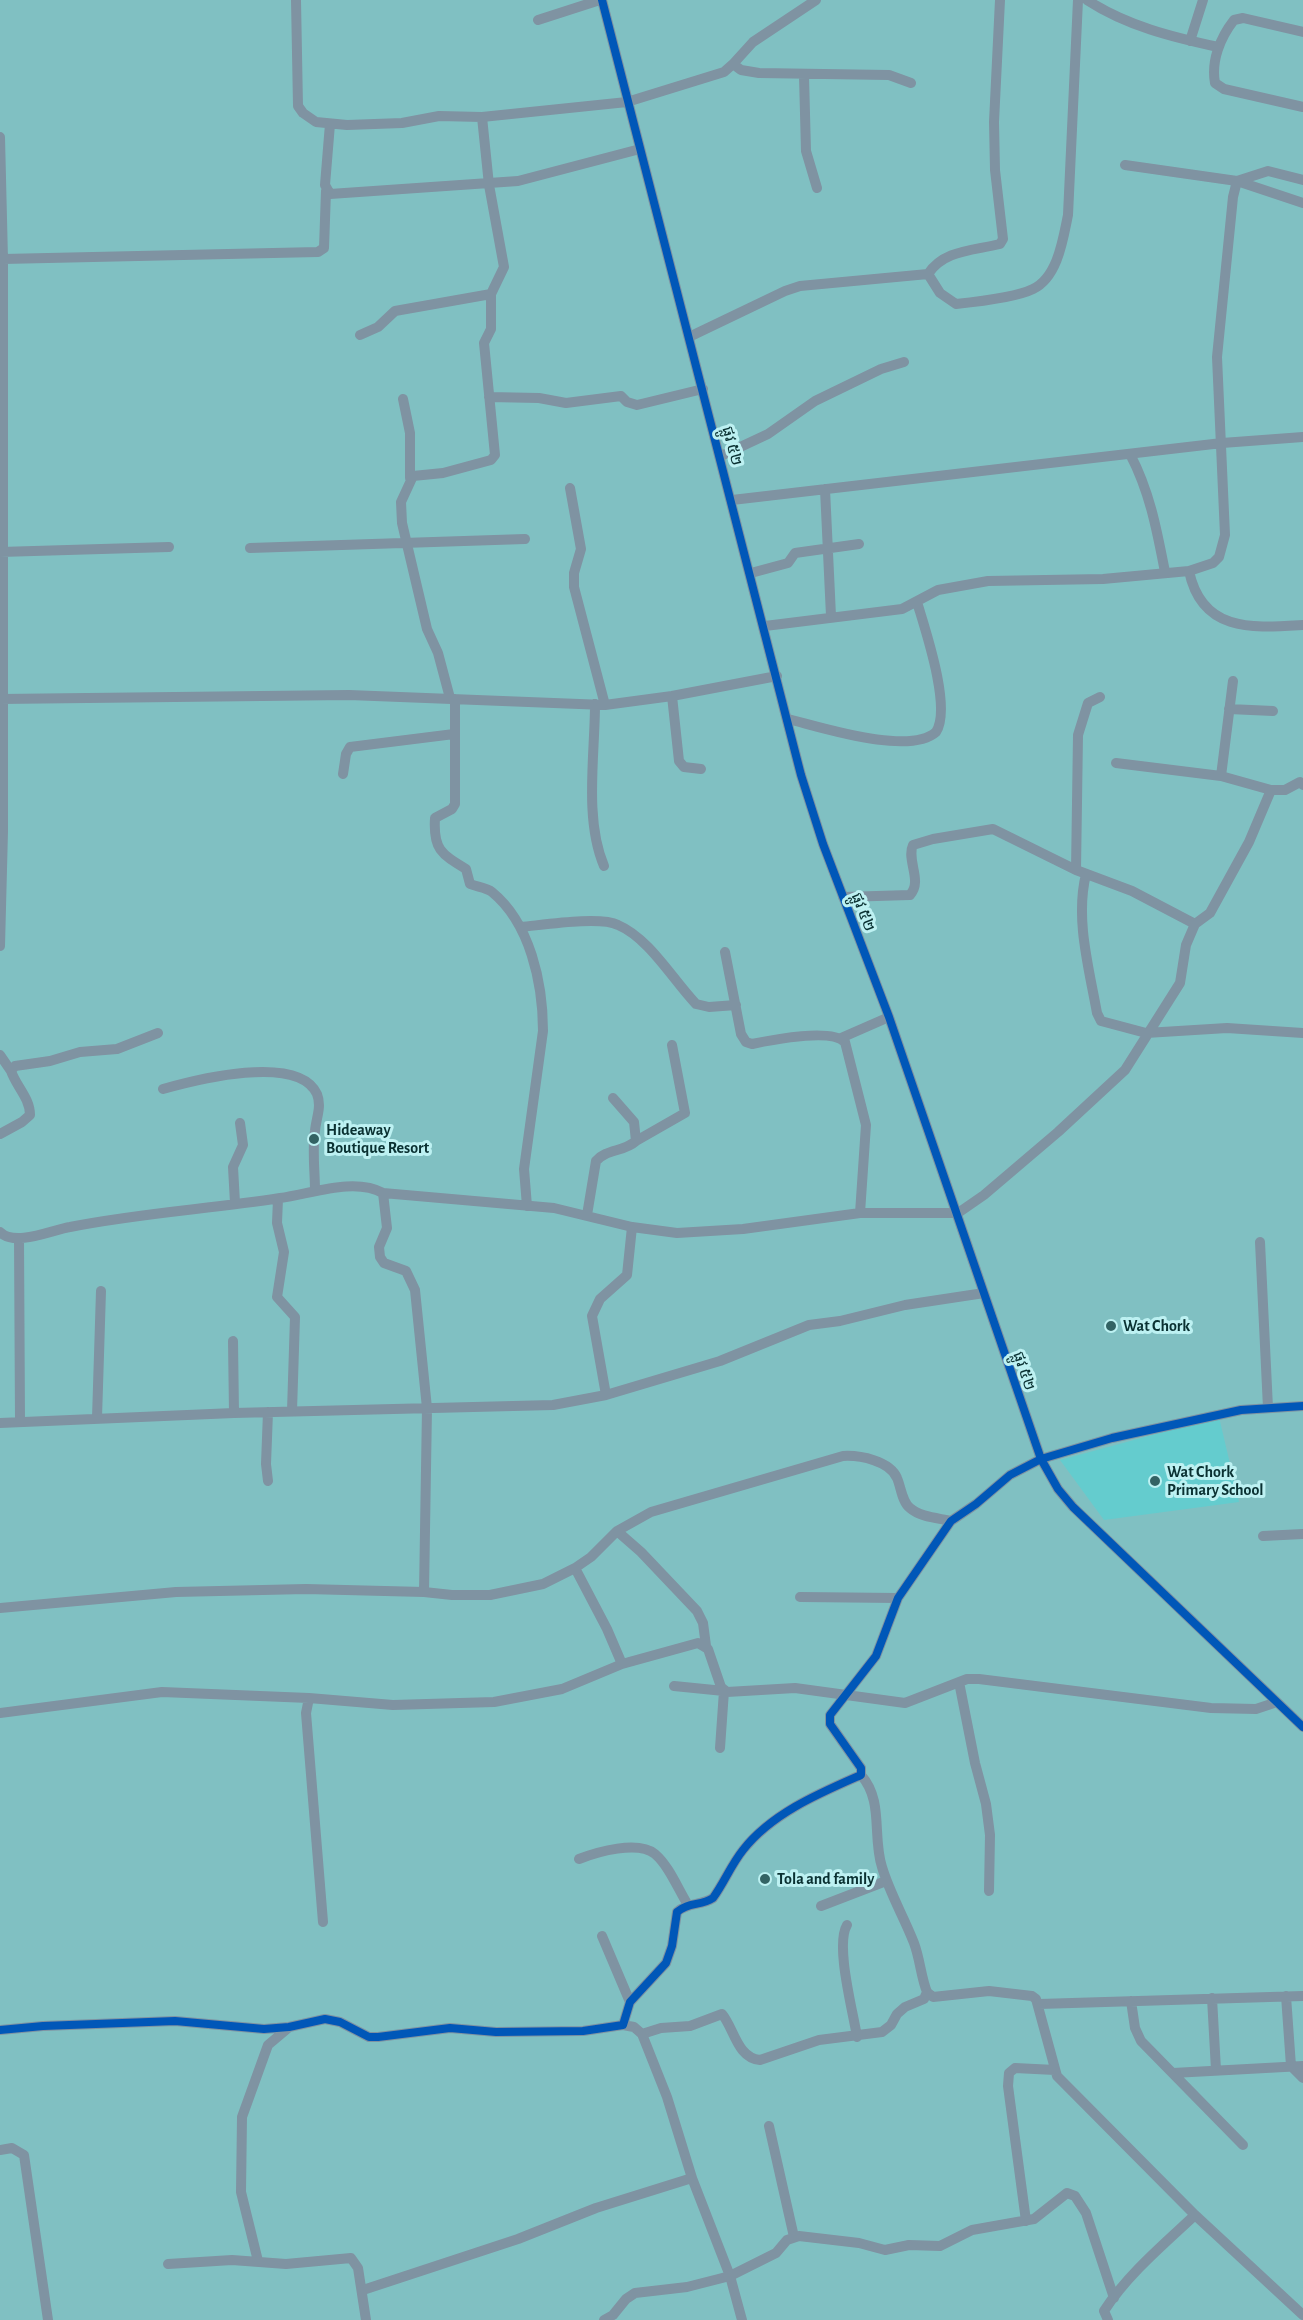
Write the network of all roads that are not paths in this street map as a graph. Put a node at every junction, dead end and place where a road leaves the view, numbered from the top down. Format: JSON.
{"nodes":[{"id":1,"x":296,"y":0,"type":"edge"},
{"id":2,"x":601,"y":0,"type":"edge"},
{"id":3,"x":816,"y":0,"type":"edge"},
{"id":4,"x":1000,"y":0,"type":"edge"},
{"id":5,"x":1078,"y":0,"type":"edge"},
{"id":6,"x":1087,"y":0,"type":"edge"},
{"id":7,"x":1203,"y":0,"type":"edge"},
{"id":8,"x":538,"y":20,"type":"dead end"},
{"id":9,"x":1303,"y":32,"type":"edge"},
{"id":10,"x":1190,"y":41,"type":"junction"},
{"id":11,"x":1218,"y":47,"type":"junction"},
{"id":12,"x":733,"y":64,"type":"junction"},
{"id":13,"x":804,"y":75,"type":"junction"},
{"id":14,"x":911,"y":83,"type":"dead end"},
{"id":15,"x":627,"y":102,"type":"junction"},
{"id":16,"x":1303,"y":107,"type":"edge"},
{"id":17,"x":482,"y":117,"type":"junction"},
{"id":18,"x":330,"y":124,"type":"junction"},
{"id":19,"x":0,"y":137,"type":"edge"},
{"id":20,"x":640,"y":149,"type":"junction"},
{"id":21,"x":1125,"y":165,"type":"dead end"},
{"id":22,"x":1303,"y":180,"type":"edge"},
{"id":23,"x":1237,"y":181,"type":"junction"},
{"id":24,"x":489,"y":185,"type":"junction"},
{"id":25,"x":817,"y":188,"type":"dead end"},
{"id":26,"x":326,"y":191,"type":"junction"},
{"id":27,"x":1303,"y":203,"type":"edge"},
{"id":28,"x":2,"y":259,"type":"edge"},
{"id":29,"x":928,"y":274,"type":"junction"},
{"id":30,"x":491,"y":294,"type":"junction"},
{"id":31,"x":360,"y":335,"type":"dead end"},
{"id":32,"x":689,"y":337,"type":"junction"},
{"id":33,"x":904,"y":362,"type":"dead end"},
{"id":34,"x":703,"y":389,"type":"junction"},
{"id":35,"x":489,"y":397,"type":"junction"},
{"id":36,"x":403,"y":399,"type":"dead end"},
{"id":37,"x":1303,"y":437,"type":"edge"},
{"id":38,"x":1222,"y":443,"type":"junction"},
{"id":39,"x":1130,"y":454,"type":"junction"},
{"id":40,"x":721,"y":456,"type":"junction"},
{"id":41,"x":410,"y":478,"type":"junction"},
{"id":42,"x":570,"y":488,"type":"dead end"},
{"id":43,"x":825,"y":489,"type":"junction"},
{"id":44,"x":732,"y":500,"type":"junction"},
{"id":45,"x":525,"y":539,"type":"dead end"},
{"id":46,"x":408,"y":543,"type":"junction"},
{"id":47,"x":859,"y":544,"type":"dead end"},
{"id":48,"x":169,"y":547,"type":"dead end"},
{"id":49,"x":830,"y":547,"type":"junction"},
{"id":50,"x":250,"y":548,"type":"dead end"},
{"id":51,"x":2,"y":552,"type":"edge"},
{"id":52,"x":1189,"y":571,"type":"junction"},
{"id":53,"x":1165,"y":572,"type":"junction"},
{"id":54,"x":751,"y":573,"type":"junction"},
{"id":55,"x":917,"y":602,"type":"junction"},
{"id":56,"x":831,"y":616,"type":"junction"},
{"id":57,"x":1303,"y":625,"type":"edge"},
{"id":58,"x":765,"y":626,"type":"junction"},
{"id":59,"x":777,"y":676,"type":"junction"},
{"id":60,"x":1233,"y":681,"type":"dead end"},
{"id":61,"x":672,"y":696,"type":"junction"},
{"id":62,"x":1100,"y":697,"type":"dead end"},
{"id":63,"x":452,"y":698,"type":"junction"},
{"id":64,"x":1,"y":699,"type":"edge"},
{"id":65,"x":600,"y":704,"type":"junction"},
{"id":66,"x":1229,"y":709,"type":"junction"},
{"id":67,"x":1273,"y":711,"type":"dead end"},
{"id":68,"x":788,"y":719,"type":"junction"},
{"id":69,"x":454,"y":734,"type":"junction"},
{"id":70,"x":1116,"y":763,"type":"dead end"},
{"id":71,"x":701,"y":769,"type":"dead end"},
{"id":72,"x":343,"y":774,"type":"dead end"},
{"id":73,"x":1221,"y":776,"type":"junction"},
{"id":74,"x":1302,"y":782,"type":"edge"},
{"id":75,"x":1271,"y":790,"type":"junction"},
{"id":76,"x":604,"y":866,"type":"dead end"},
{"id":77,"x":1081,"y":872,"type":"junction"},
{"id":78,"x":843,"y":897,"type":"junction"},
{"id":79,"x":1195,"y":924,"type":"junction"},
{"id":80,"x":521,"y":927,"type":"junction"},
{"id":81,"x":0,"y":946,"type":"edge"},
{"id":82,"x":725,"y":952,"type":"dead end"},
{"id":83,"x":736,"y":1005,"type":"junction"},
{"id":84,"x":889,"y":1017,"type":"junction"},
{"id":85,"x":159,"y":1033,"type":"dead end"},
{"id":86,"x":1146,"y":1033,"type":"junction"},
{"id":87,"x":1303,"y":1034,"type":"edge"},
{"id":88,"x":840,"y":1038,"type":"junction"},
{"id":89,"x":672,"y":1045,"type":"dead end"},
{"id":90,"x":0,"y":1055,"type":"edge"},
{"id":91,"x":11,"y":1071,"type":"junction"},
{"id":92,"x":163,"y":1089,"type":"dead end"},
{"id":93,"x":613,"y":1098,"type":"dead end"},
{"id":94,"x":240,"y":1123,"type":"dead end"},
{"id":95,"x":0,"y":1134,"type":"edge"},
{"id":96,"x":636,"y":1141,"type":"junction"},
{"id":97,"x":315,"y":1191,"type":"junction"},
{"id":98,"x":383,"y":1193,"type":"junction"},
{"id":99,"x":278,"y":1199,"type":"junction"},
{"id":100,"x":235,"y":1203,"type":"junction"},
{"id":101,"x":527,"y":1206,"type":"junction"},
{"id":102,"x":860,"y":1213,"type":"junction"},
{"id":103,"x":957,"y":1213,"type":"junction"},
{"id":104,"x":587,"y":1215,"type":"junction"},
{"id":105,"x":632,"y":1227,"type":"junction"},
{"id":106,"x":0,"y":1232,"type":"edge"},
{"id":107,"x":19,"y":1238,"type":"junction"},
{"id":108,"x":1260,"y":1242,"type":"dead end"},
{"id":109,"x":101,"y":1291,"type":"dead end"},
{"id":110,"x":984,"y":1293,"type":"junction"},
{"id":111,"x":233,"y":1341,"type":"dead end"},
{"id":112,"x":606,"y":1395,"type":"junction"},
{"id":113,"x":1303,"y":1406,"type":"edge"},
{"id":114,"x":428,"y":1408,"type":"junction"},
{"id":115,"x":1268,"y":1408,"type":"junction"},
{"id":116,"x":292,"y":1411,"type":"junction"},
{"id":117,"x":267,"y":1412,"type":"junction"},
{"id":118,"x":234,"y":1413,"type":"junction"},
{"id":119,"x":97,"y":1418,"type":"junction"},
{"id":120,"x":20,"y":1422,"type":"junction"},
{"id":121,"x":0,"y":1423,"type":"edge"},
{"id":122,"x":1041,"y":1459,"type":"junction"},
{"id":123,"x":268,"y":1481,"type":"dead end"},
{"id":124,"x":951,"y":1521,"type":"junction"},
{"id":125,"x":617,"y":1531,"type":"junction"},
{"id":126,"x":1303,"y":1534,"type":"edge"},
{"id":127,"x":1263,"y":1536,"type":"dead end"},
{"id":128,"x":574,"y":1569,"type":"junction"},
{"id":129,"x":424,"y":1592,"type":"junction"},
{"id":130,"x":800,"y":1597,"type":"dead end"},
{"id":131,"x":898,"y":1598,"type":"junction"},
{"id":132,"x":0,"y":1608,"type":"edge"},
{"id":133,"x":706,"y":1646,"type":"junction"},
{"id":134,"x":622,"y":1664,"type":"junction"},
{"id":135,"x":959,"y":1682,"type":"junction"},
{"id":136,"x":674,"y":1686,"type":"dead end"},
{"id":137,"x":724,"y":1691,"type":"junction"},
{"id":138,"x":843,"y":1695,"type":"junction"},
{"id":139,"x":309,"y":1698,"type":"junction"},
{"id":140,"x":1277,"y":1702,"type":"junction"},
{"id":141,"x":0,"y":1713,"type":"edge"},
{"id":142,"x":1303,"y":1727,"type":"edge"},
{"id":143,"x":720,"y":1748,"type":"dead end"},
{"id":144,"x":861,"y":1775,"type":"junction"},
{"id":145,"x":579,"y":1859,"type":"dead end"},
{"id":146,"x":886,"y":1881,"type":"junction"},
{"id":147,"x":988,"y":1891,"type":"dead end"},
{"id":148,"x":688,"y":1905,"type":"junction"},
{"id":149,"x":821,"y":1906,"type":"dead end"},
{"id":150,"x":323,"y":1922,"type":"dead end"},
{"id":151,"x":847,"y":1925,"type":"dead end"},
{"id":152,"x":602,"y":1936,"type":"dead end"},
{"id":153,"x":927,"y":1992,"type":"junction"},
{"id":154,"x":1286,"y":1996,"type":"junction"},
{"id":155,"x":1303,"y":1996,"type":"edge"},
{"id":156,"x":1212,"y":1998,"type":"junction"},
{"id":157,"x":1131,"y":2001,"type":"junction"},
{"id":158,"x":630,"y":2002,"type":"junction"},
{"id":159,"x":1039,"y":2004,"type":"junction"},
{"id":160,"x":623,"y":2025,"type":"junction"},
{"id":161,"x":289,"y":2027,"type":"junction"},
{"id":162,"x":0,"y":2030,"type":"edge"},
{"id":163,"x":642,"y":2034,"type":"junction"},
{"id":164,"x":857,"y":2037,"type":"junction"},
{"id":165,"x":1291,"y":2066,"type":"junction"},
{"id":166,"x":1303,"y":2066,"type":"edge"},
{"id":167,"x":1055,"y":2070,"type":"junction"},
{"id":168,"x":1216,"y":2070,"type":"junction"},
{"id":169,"x":1173,"y":2073,"type":"junction"},
{"id":170,"x":1303,"y":2078,"type":"edge"},
{"id":171,"x":769,"y":2126,"type":"dead end"},
{"id":172,"x":1243,"y":2145,"type":"dead end"},
{"id":173,"x":0,"y":2150,"type":"edge"},
{"id":174,"x":692,"y":2178,"type":"junction"},
{"id":175,"x":1195,"y":2215,"type":"junction"},
{"id":176,"x":1026,"y":2220,"type":"junction"},
{"id":177,"x":794,"y":2237,"type":"junction"},
{"id":178,"x":258,"y":2261,"type":"junction"},
{"id":179,"x":168,"y":2264,"type":"dead end"},
{"id":180,"x":730,"y":2276,"type":"junction"},
{"id":181,"x":363,"y":2290,"type":"junction"},
{"id":182,"x":1114,"y":2298,"type":"junction"},
{"id":183,"x":1301,"y":2307,"type":"edge"},
{"id":184,"x":619,"y":2316,"type":"edge"},
{"id":185,"x":48,"y":2320,"type":"edge"},
{"id":186,"x":366,"y":2320,"type":"edge"},
{"id":187,"x":604,"y":2320,"type":"edge"},
{"id":188,"x":742,"y":2320,"type":"edge"},
{"id":189,"x":1108,"y":2320,"type":"edge"}],
"edges":[{"from":1,"to":18,"type":"street"},
{"from":2,"to":8,"type":"street"},
{"from":2,"to":15,"type":"street","name":"ផ្លូវ ៥២"},
{"from":3,"to":12,"type":"street"},
{"from":4,"to":29,"type":"street"},
{"from":5,"to":29,"type":"street"},
{"from":6,"to":10,"type":"street"},
{"from":7,"to":10,"type":"street"},
{"from":9,"to":11,"type":"street"},
{"from":10,"to":11,"type":"street"},
{"from":11,"to":16,"type":"street"},
{"from":12,"to":13,"type":"street"},
{"from":12,"to":15,"type":"street"},
{"from":13,"to":14,"type":"street"},
{"from":13,"to":25,"type":"street"},
{"from":15,"to":17,"type":"street"},
{"from":15,"to":20,"type":"street","name":"ផ្លូវ ៥២"},
{"from":17,"to":18,"type":"street"},
{"from":17,"to":24,"type":"street"},
{"from":18,"to":26,"type":"street"},
{"from":19,"to":28,"type":"street"},
{"from":20,"to":24,"type":"street"},
{"from":20,"to":32,"type":"street","name":"ផ្លូវ ៥២"},
{"from":21,"to":23,"type":"street"},
{"from":22,"to":23,"type":"street"},
{"from":23,"to":27,"type":"street"},
{"from":23,"to":38,"type":"street"},
{"from":24,"to":26,"type":"street"},
{"from":24,"to":30,"type":"street"},
{"from":26,"to":28,"type":"street"},
{"from":28,"to":51,"type":"street"},
{"from":29,"to":32,"type":"street"},
{"from":30,"to":31,"type":"street"},
{"from":30,"to":35,"type":"street"},
{"from":32,"to":34,"type":"street","name":"ផ្លូវ ៥២"},
{"from":33,"to":40,"type":"street"},
{"from":34,"to":35,"type":"street"},
{"from":34,"to":40,"type":"street","name":"ផ្លូវ ៥២"},
{"from":35,"to":41,"type":"street"},
{"from":36,"to":41,"type":"street"},
{"from":37,"to":38,"type":"street"},
{"from":38,"to":39,"type":"street"},
{"from":38,"to":52,"type":"street"},
{"from":39,"to":43,"type":"street"},
{"from":39,"to":53,"type":"street"},
{"from":40,"to":44,"type":"street","name":"ផ្លូវ ៥២"},
{"from":41,"to":46,"type":"street"},
{"from":42,"to":65,"type":"street"},
{"from":43,"to":44,"type":"street"},
{"from":43,"to":49,"type":"street"},
{"from":44,"to":54,"type":"street","name":"ផ្លូវ ៥២"},
{"from":45,"to":46,"type":"street"},
{"from":46,"to":50,"type":"street"},
{"from":46,"to":63,"type":"street"},
{"from":47,"to":49,"type":"street"},
{"from":48,"to":51,"type":"street"},
{"from":49,"to":54,"type":"street"},
{"from":49,"to":56,"type":"street"},
{"from":51,"to":64,"type":"street"},
{"from":52,"to":53,"type":"street"},
{"from":52,"to":57,"type":"street"},
{"from":53,"to":55,"type":"street"},
{"from":54,"to":58,"type":"street","name":"ផ្លូវ ៥២"},
{"from":55,"to":56,"type":"street"},
{"from":55,"to":68,"type":"street"},
{"from":56,"to":58,"type":"street"},
{"from":58,"to":59,"type":"street","name":"ផ្លូវ ៥២"},
{"from":59,"to":61,"type":"street"},
{"from":59,"to":68,"type":"street","name":"ផ្លូវ ៥២"},
{"from":60,"to":66,"type":"street"},
{"from":61,"to":65,"type":"street"},
{"from":61,"to":71,"type":"street"},
{"from":62,"to":77,"type":"street"},
{"from":63,"to":64,"type":"street"},
{"from":63,"to":65,"type":"street"},
{"from":63,"to":69,"type":"street"},
{"from":64,"to":81,"type":"street"},
{"from":65,"to":76,"type":"street"},
{"from":66,"to":67,"type":"street"},
{"from":66,"to":73,"type":"street"},
{"from":68,"to":78,"type":"street","name":"ផ្លូវ ៥២"},
{"from":69,"to":72,"type":"street"},
{"from":69,"to":80,"type":"street"},
{"from":70,"to":73,"type":"street"},
{"from":73,"to":75,"type":"street"},
{"from":74,"to":75,"type":"street"},
{"from":75,"to":79,"type":"street"},
{"from":77,"to":78,"type":"street"},
{"from":77,"to":79,"type":"street"},
{"from":77,"to":86,"type":"street"},
{"from":78,"to":84,"type":"street","name":"ផ្លូវ ៥២"},
{"from":79,"to":86,"type":"street"},
{"from":80,"to":83,"type":"street"},
{"from":80,"to":101,"type":"street"},
{"from":82,"to":83,"type":"street"},
{"from":83,"to":88,"type":"street"},
{"from":84,"to":88,"type":"street"},
{"from":84,"to":103,"type":"street","name":"ផ្លូវ ៥២"},
{"from":85,"to":91,"type":"street"},
{"from":86,"to":87,"type":"street"},
{"from":86,"to":103,"type":"street"},
{"from":88,"to":102,"type":"street"},
{"from":89,"to":96,"type":"street"},
{"from":90,"to":91,"type":"street"},
{"from":91,"to":95,"type":"street"},
{"from":92,"to":97,"type":"street"},
{"from":93,"to":96,"type":"street"},
{"from":94,"to":100,"type":"street"},
{"from":96,"to":104,"type":"street"},
{"from":97,"to":98,"type":"street"},
{"from":97,"to":99,"type":"street"},
{"from":98,"to":101,"type":"street"},
{"from":98,"to":114,"type":"street"},
{"from":99,"to":100,"type":"street"},
{"from":99,"to":116,"type":"street"},
{"from":100,"to":107,"type":"street"},
{"from":101,"to":104,"type":"street"},
{"from":102,"to":103,"type":"street"},
{"from":102,"to":105,"type":"street"},
{"from":103,"to":110,"type":"street","name":"ផ្លូវ ៥២"},
{"from":104,"to":105,"type":"street"},
{"from":105,"to":112,"type":"street"},
{"from":106,"to":107,"type":"street"},
{"from":107,"to":120,"type":"street"},
{"from":108,"to":115,"type":"street"},
{"from":109,"to":119,"type":"street"},
{"from":110,"to":112,"type":"street"},
{"from":110,"to":122,"type":"street","name":"ផ្លូវ ៥២"},
{"from":111,"to":118,"type":"street"},
{"from":112,"to":114,"type":"street"},
{"from":113,"to":115,"type":"street"},
{"from":114,"to":116,"type":"street"},
{"from":114,"to":129,"type":"street"},
{"from":115,"to":122,"type":"street"},
{"from":116,"to":117,"type":"street"},
{"from":117,"to":118,"type":"street"},
{"from":117,"to":123,"type":"street"},
{"from":118,"to":119,"type":"street"},
{"from":119,"to":120,"type":"street"},
{"from":120,"to":121,"type":"street"},
{"from":122,"to":124,"type":"street"},
{"from":122,"to":140,"type":"street","name":"ផ្លូវ ៥២"},
{"from":124,"to":125,"type":"street"},
{"from":124,"to":131,"type":"street"},
{"from":125,"to":128,"type":"street"},
{"from":125,"to":133,"type":"street"},
{"from":126,"to":127,"type":"street"},
{"from":128,"to":129,"type":"street"},
{"from":128,"to":134,"type":"street"},
{"from":129,"to":132,"type":"street"},
{"from":130,"to":131,"type":"street"},
{"from":131,"to":138,"type":"street"},
{"from":133,"to":134,"type":"street"},
{"from":133,"to":137,"type":"street"},
{"from":134,"to":139,"type":"street"},
{"from":135,"to":138,"type":"street"},
{"from":135,"to":140,"type":"street"},
{"from":135,"to":147,"type":"street"},
{"from":136,"to":137,"type":"street"},
{"from":137,"to":138,"type":"street"},
{"from":137,"to":143,"type":"street"},
{"from":138,"to":144,"type":"street"},
{"from":139,"to":141,"type":"street"},
{"from":139,"to":150,"type":"street"},
{"from":140,"to":142,"type":"street","name":"ផ្លូវ ៥២"},
{"from":144,"to":146,"type":"street"},
{"from":144,"to":148,"type":"street"},
{"from":145,"to":148,"type":"street"},
{"from":146,"to":149,"type":"street"},
{"from":146,"to":153,"type":"street"},
{"from":148,"to":158,"type":"street"},
{"from":151,"to":164,"type":"street"},
{"from":152,"to":158,"type":"street"},
{"from":153,"to":159,"type":"street"},
{"from":153,"to":164,"type":"street"},
{"from":154,"to":155,"type":"street"},
{"from":154,"to":156,"type":"street"},
{"from":154,"to":165,"type":"street"},
{"from":156,"to":157,"type":"street"},
{"from":156,"to":168,"type":"street"},
{"from":157,"to":159,"type":"street"},
{"from":157,"to":169,"type":"street"},
{"from":158,"to":160,"type":"street"},
{"from":159,"to":167,"type":"street"},
{"from":160,"to":161,"type":"street"},
{"from":160,"to":163,"type":"street"},
{"from":161,"to":162,"type":"street"},
{"from":161,"to":178,"type":"street"},
{"from":163,"to":164,"type":"street"},
{"from":163,"to":174,"type":"street"},
{"from":165,"to":166,"type":"street"},
{"from":165,"to":168,"type":"street"},
{"from":165,"to":170,"type":"street"},
{"from":167,"to":175,"type":"street"},
{"from":167,"to":176,"type":"street"},
{"from":168,"to":169,"type":"street"},
{"from":169,"to":172,"type":"street"},
{"from":171,"to":177,"type":"street"},
{"from":173,"to":185,"type":"street"},
{"from":174,"to":180,"type":"street"},
{"from":174,"to":181,"type":"street"},
{"from":175,"to":182,"type":"street"},
{"from":175,"to":183,"type":"street"},
{"from":176,"to":177,"type":"street"},
{"from":176,"to":182,"type":"street"},
{"from":177,"to":180,"type":"street"},
{"from":178,"to":179,"type":"street"},
{"from":178,"to":181,"type":"street"},
{"from":180,"to":184,"type":"street"},
{"from":180,"to":188,"type":"street"},
{"from":181,"to":186,"type":"street"},
{"from":182,"to":189,"type":"street"},
{"from":184,"to":187,"type":"street"}]}
